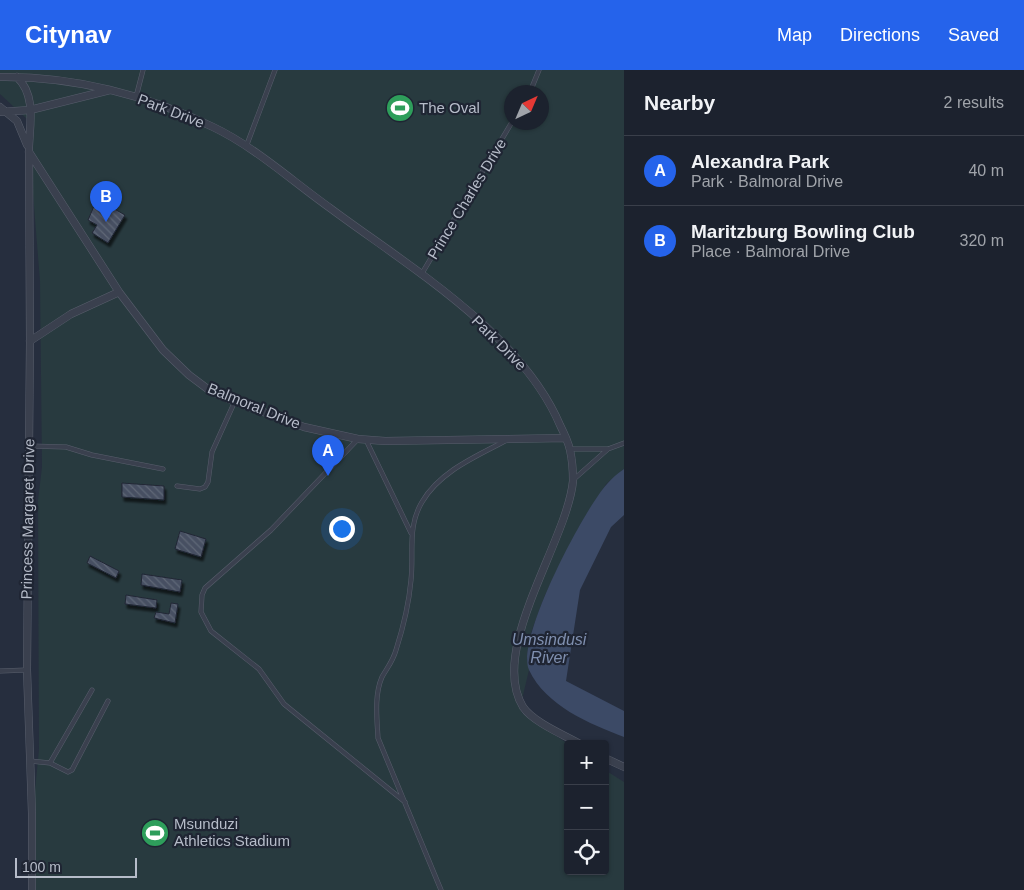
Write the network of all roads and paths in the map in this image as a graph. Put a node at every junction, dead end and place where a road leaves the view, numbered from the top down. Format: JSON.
{"nodes":[{"id":1,"x":143,"y":70,"type":"edge"},
{"id":2,"x":275,"y":70,"type":"edge"},
{"id":3,"x":539,"y":70,"type":"edge"},
{"id":4,"x":17,"y":76,"type":"junction"},
{"id":5,"x":0,"y":77,"type":"edge"},
{"id":6,"x":533,"y":85,"type":"edge"},
{"id":7,"x":113,"y":90,"type":"junction"},
{"id":8,"x":136,"y":97,"type":"junction"},
{"id":9,"x":0,"y":107,"type":"edge"},
{"id":10,"x":30,"y":110,"type":"junction"},
{"id":11,"x":4,"y":112,"type":"edge"},
{"id":12,"x":507,"y":130,"type":"edge"},
{"id":13,"x":246,"y":147,"type":"junction"},
{"id":14,"x":29,"y":149,"type":"junction"},
{"id":15,"x":421,"y":275,"type":"junction"},
{"id":16,"x":119,"y":292,"type":"junction"},
{"id":17,"x":30,"y":341,"type":"junction"},
{"id":18,"x":235,"y":401,"type":"junction"},
{"id":19,"x":566,"y":438,"type":"junction"},
{"id":20,"x":510,"y":439,"type":"junction"},
{"id":21,"x":362,"y":440,"type":"junction"},
{"id":22,"x":624,"y":443,"type":"edge"},
{"id":23,"x":29,"y":446,"type":"junction"},
{"id":24,"x":570,"y":449,"type":"junction"},
{"id":25,"x":608,"y":449,"type":"junction"},
{"id":26,"x":163,"y":469,"type":"dead end"},
{"id":27,"x":573,"y":480,"type":"junction"},
{"id":28,"x":177,"y":486,"type":"dead end"},
{"id":29,"x":411,"y":533,"type":"junction"},
{"id":30,"x":27,"y":670,"type":"junction"},
{"id":31,"x":0,"y":671,"type":"edge"},
{"id":32,"x":92,"y":690,"type":"dead end"},
{"id":33,"x":108,"y":701,"type":"dead end"},
{"id":34,"x":573,"y":740,"type":"edge"},
{"id":35,"x":609,"y":760,"type":"edge"},
{"id":36,"x":30,"y":761,"type":"junction"},
{"id":37,"x":50,"y":764,"type":"junction"},
{"id":38,"x":624,"y":766,"type":"edge"},
{"id":39,"x":405,"y":802,"type":"junction"},
{"id":40,"x":32,"y":890,"type":"edge"},
{"id":41,"x":441,"y":890,"type":"edge"}],
"edges":[{"from":1,"to":8,"type":"lane"},
{"from":2,"to":13,"type":"lane"},
{"from":3,"to":6,"type":"lane"},
{"from":4,"to":5,"type":"street","name":"Park Drive"},
{"from":4,"to":7,"type":"street","name":"Park Drive"},
{"from":4,"to":10,"type":"street","name":"Princess Margaret Drive"},
{"from":7,"to":8,"type":"street","name":"Park Drive"},
{"from":7,"to":10,"type":"street"},
{"from":8,"to":13,"type":"street","name":"Park Drive"},
{"from":9,"to":11,"type":"street","name":"Princess Margaret Drive"},
{"from":10,"to":11,"type":"street"},
{"from":10,"to":14,"type":"street","name":"Princess Margaret Drive"},
{"from":11,"to":14,"type":"street","name":"Princess Margaret Drive"},
{"from":12,"to":15,"type":"lane","name":"Prince Charles Drive"},
{"from":13,"to":15,"type":"street","name":"Park Drive"},
{"from":14,"to":16,"type":"street","name":"Balmoral Drive"},
{"from":14,"to":17,"type":"street","name":"Princess Margaret Drive"},
{"from":15,"to":19,"type":"street","name":"Park Drive"},
{"from":16,"to":17,"type":"street"},
{"from":16,"to":18,"type":"street","name":"Balmoral Drive"},
{"from":17,"to":23,"type":"street","name":"Princess Margaret Drive"},
{"from":18,"to":21,"type":"street","name":"Balmoral Drive"},
{"from":18,"to":28,"type":"lane"},
{"from":19,"to":20,"type":"street","name":"Balmoral Drive"},
{"from":19,"to":24,"type":"street","name":"Park Drive"},
{"from":20,"to":21,"type":"street","name":"Balmoral Drive"},
{"from":20,"to":29,"type":"lane"},
{"from":21,"to":29,"type":"lane"},
{"from":21,"to":39,"type":"lane"},
{"from":22,"to":25,"type":"lane"},
{"from":23,"to":26,"type":"lane"},
{"from":23,"to":30,"type":"street","name":"Princess Margaret Drive"},
{"from":24,"to":25,"type":"lane"},
{"from":24,"to":27,"type":"street","name":"Park Drive"},
{"from":25,"to":27,"type":"lane"},
{"from":27,"to":34,"type":"street","name":"Park Drive"},
{"from":29,"to":39,"type":"lane"},
{"from":30,"to":31,"type":"lane"},
{"from":30,"to":36,"type":"street","name":"Princess Margaret Drive"},
{"from":32,"to":37,"type":"lane"},
{"from":33,"to":37,"type":"lane"},
{"from":35,"to":38,"type":"street"},
{"from":36,"to":37,"type":"lane"},
{"from":36,"to":40,"type":"street","name":"Princess Margaret Drive"},
{"from":39,"to":41,"type":"lane"}]}
